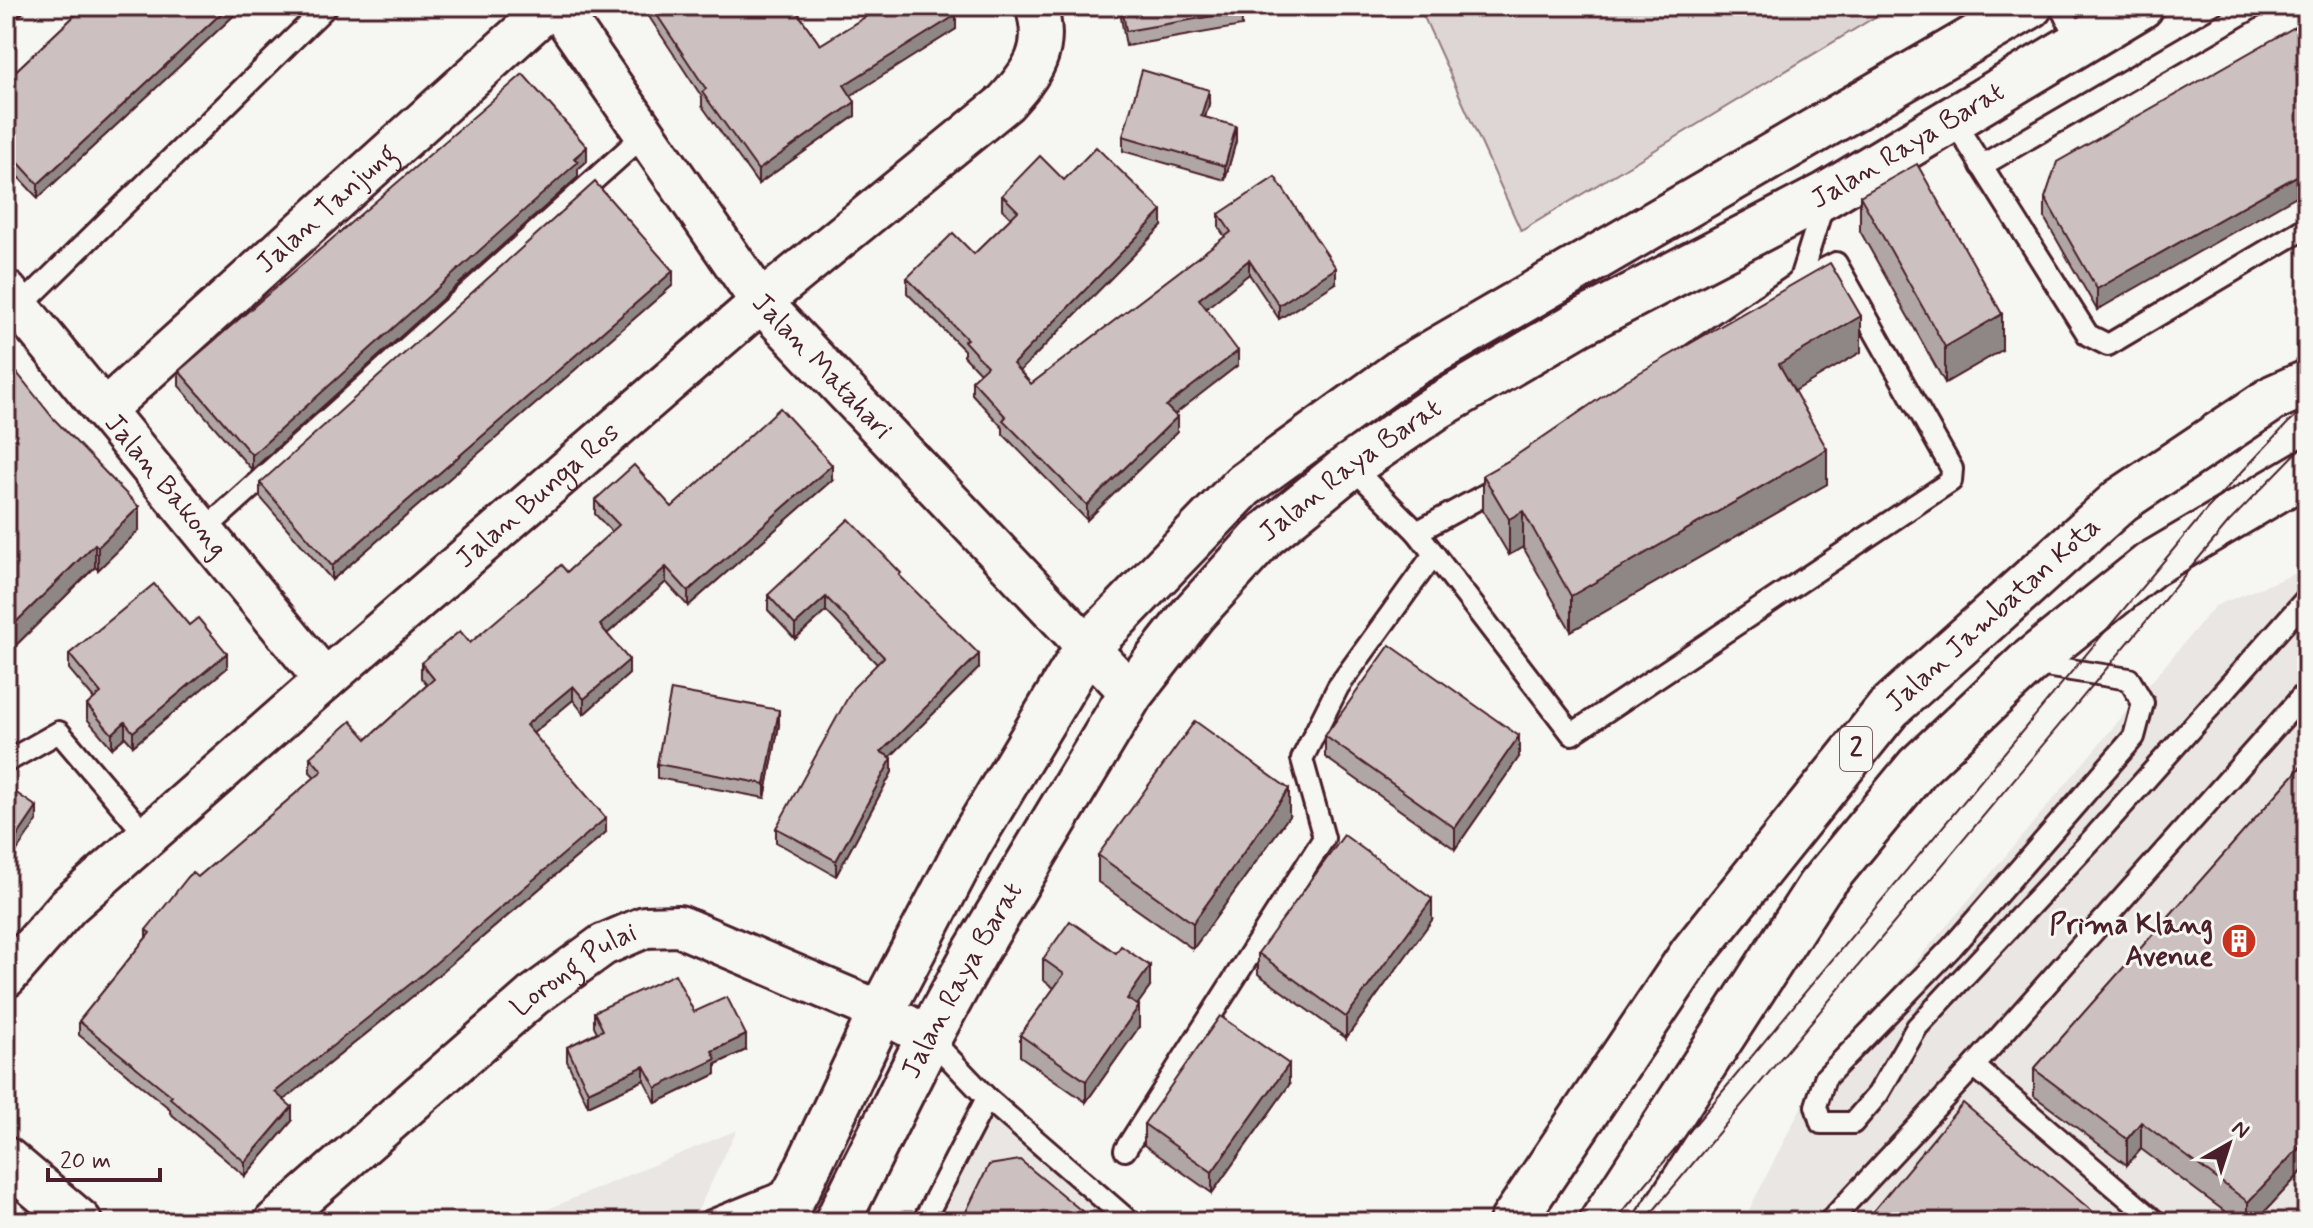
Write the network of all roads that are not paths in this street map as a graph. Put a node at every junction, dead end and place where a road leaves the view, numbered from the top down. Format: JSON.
{"nodes":[{"id":1,"x":61,"y":6,"type":"edge"},
{"id":2,"x":327,"y":6,"type":"edge"},
{"id":3,"x":554,"y":6,"type":"edge"},
{"id":4,"x":1036,"y":6,"type":"edge"},
{"id":5,"x":2030,"y":6,"type":"edge"},
{"id":6,"x":2141,"y":6,"type":"edge"},
{"id":7,"x":2255,"y":6,"type":"edge"},
{"id":8,"x":2070,"y":24,"type":"edge"},
{"id":9,"x":6,"y":57,"type":"edge"},
{"id":10,"x":1953,"y":120,"type":"junction"},
{"id":11,"x":644,"y":135,"type":"junction"},
{"id":12,"x":1981,"y":166,"type":"junction"},
{"id":13,"x":1826,"y":195,"type":"junction"},
{"id":14,"x":2307,"y":227,"type":"edge"},
{"id":15,"x":1799,"y":282,"type":"junction"},
{"id":16,"x":13,"y":300,"type":"edge"},
{"id":17,"x":761,"y":302,"type":"junction"},
{"id":18,"x":2307,"y":383,"type":"edge"},
{"id":19,"x":104,"y":410,"type":"junction"},
{"id":20,"x":1335,"y":448,"type":"junction"},
{"id":21,"x":2307,"y":472,"type":"edge"},
{"id":22,"x":203,"y":531,"type":"junction"},
{"id":23,"x":1417,"y":532,"type":"junction"},
{"id":24,"x":1434,"y":554,"type":"junction"},
{"id":25,"x":2307,"y":598,"type":"edge"},
{"id":26,"x":1086,"y":649,"type":"junction"},
{"id":27,"x":2028,"y":663,"type":"junction"},
{"id":28,"x":325,"y":680,"type":"junction"},
{"id":29,"x":2307,"y":691,"type":"edge"},
{"id":30,"x":1131,"y":693,"type":"junction"},
{"id":31,"x":6,"y":762,"type":"edge"},
{"id":32,"x":147,"y":836,"type":"junction"},
{"id":33,"x":6,"y":977,"type":"edge"},
{"id":34,"x":881,"y":1012,"type":"junction"},
{"id":35,"x":929,"y":1037,"type":"junction"},
{"id":36,"x":1974,"y":1066,"type":"junction"},
{"id":37,"x":987,"y":1098,"type":"junction"},
{"id":38,"x":1125,"y":1150,"type":"dead end"},
{"id":39,"x":6,"y":1160,"type":"edge"},
{"id":40,"x":800,"y":1184,"type":"junction"},
{"id":41,"x":79,"y":1222,"type":"edge"},
{"id":42,"x":275,"y":1222,"type":"edge"},
{"id":43,"x":708,"y":1222,"type":"edge"},
{"id":44,"x":779,"y":1222,"type":"edge"},
{"id":45,"x":837,"y":1222,"type":"edge"},
{"id":46,"x":923,"y":1222,"type":"edge"},
{"id":47,"x":1130,"y":1222,"type":"edge"},
{"id":48,"x":1512,"y":1222,"type":"edge"},
{"id":49,"x":1602,"y":1222,"type":"edge"},
{"id":50,"x":1829,"y":1222,"type":"edge"},
{"id":51,"x":2156,"y":1222,"type":"edge"}],
"edges":[{"from":1,"to":9,"type":"street"},
{"from":2,"to":16,"type":"lane"},
{"from":3,"to":11,"type":"street","name":"Jalan Matahari"},
{"from":3,"to":19,"type":"street","name":"Jalan Tanjung"},
{"from":4,"to":17,"type":"street","name":"Jalan Bunga Ros"},
{"from":5,"to":20,"type":"main road","name":"Jalan Raya Barat"},
{"from":6,"to":8,"type":"main road","name":"Jalan Raya Barat"},
{"from":7,"to":12,"type":"lane"},
{"from":8,"to":10,"type":"main road","name":"Jalan Raya Barat"},
{"from":10,"to":12,"type":"lane"},
{"from":10,"to":13,"type":"main road","name":"Jalan Raya Barat"},
{"from":11,"to":17,"type":"street","name":"Jalan Matahari"},
{"from":11,"to":22,"type":"lane"},
{"from":12,"to":14,"type":"lane"},
{"from":13,"to":15,"type":"lane"},
{"from":13,"to":20,"type":"main road","name":"Jalan Raya Barat"},
{"from":15,"to":23,"type":"lane"},
{"from":15,"to":24,"type":"lane"},
{"from":16,"to":19,"type":"street","name":"Jalan Bakong"},
{"from":17,"to":26,"type":"street","name":"Jalan Matahari"},
{"from":17,"to":28,"type":"street","name":"Jalan Bunga Ros"},
{"from":18,"to":48,"type":"main road","name":"Jalan Jambatan Kota","number":"2"},
{"from":19,"to":22,"type":"street","name":"Jalan Bakong"},
{"from":20,"to":23,"type":"lane"},
{"from":20,"to":26,"type":"main road","name":"Jalan Raya Barat"},
{"from":20,"to":30,"type":"main road","name":"Jalan Raya Barat"},
{"from":21,"to":27,"type":"main road","name":"Jalan Jambatan Kota","number":"2"},
{"from":22,"to":28,"type":"street","name":"Jalan Bakong"},
{"from":23,"to":24,"type":"lane"},
{"from":24,"to":38,"type":"lane"},
{"from":25,"to":27,"type":"lane"},
{"from":26,"to":30,"type":"street","name":"Jalan Matahari"},
{"from":26,"to":34,"type":"main road","name":"Jalan Raya Barat"},
{"from":27,"to":49,"type":"main road","name":"Jalan Jambatan Kota","number":"2"},
{"from":28,"to":32,"type":"street","name":"Jalan Bunga Ros"},
{"from":29,"to":36,"type":"lane"},
{"from":30,"to":35,"type":"main road","name":"Jalan Raya Barat"},
{"from":31,"to":32,"type":"lane"},
{"from":32,"to":33,"type":"street","name":"Jalan Bunga Ros"},
{"from":34,"to":35,"type":"street","name":"Lorong Pulai"},
{"from":34,"to":40,"type":"main road","name":"Jalan Raya Barat"},
{"from":34,"to":42,"type":"street","name":"Lorong Pulai"},
{"from":35,"to":37,"type":"lane"},
{"from":35,"to":45,"type":"main road","name":"Jalan Raya Barat"},
{"from":36,"to":50,"type":"lane"},
{"from":36,"to":51,"type":"lane"},
{"from":37,"to":46,"type":"lane"},
{"from":37,"to":47,"type":"lane"},
{"from":39,"to":41,"type":"main road"},
{"from":40,"to":43,"type":"lane"},
{"from":40,"to":44,"type":"main road","name":"Jalan Raya Barat"}]}
